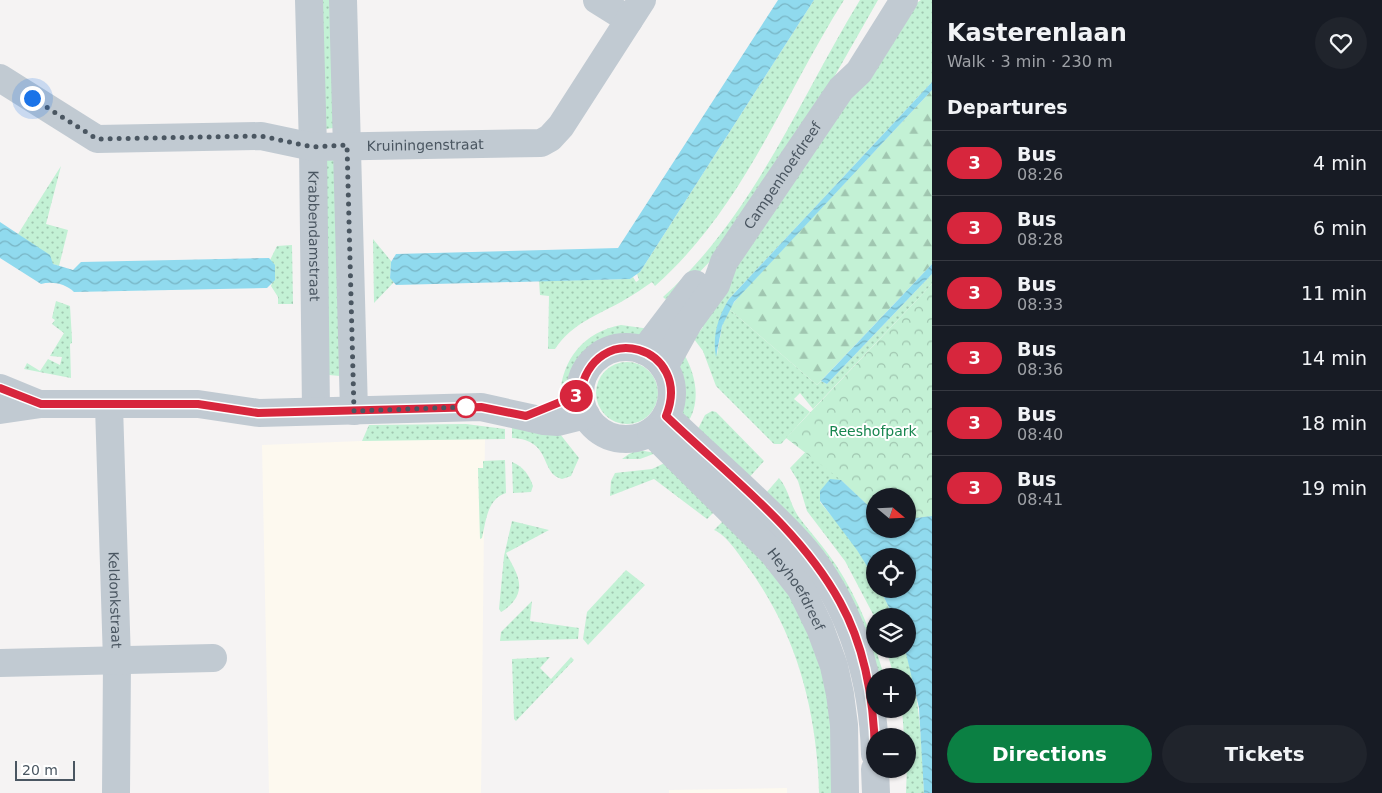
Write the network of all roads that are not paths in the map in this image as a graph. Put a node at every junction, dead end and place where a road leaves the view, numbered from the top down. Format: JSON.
{"nodes":[{"id":1,"x":309,"y":0,"type":"edge"},
{"id":2,"x":343,"y":0,"type":"edge"},
{"id":3,"x":597,"y":0,"type":"edge"},
{"id":4,"x":882,"y":0,"type":"edge"},
{"id":5,"x":904,"y":0,"type":"edge"},
{"id":6,"x":636,"y":10,"type":"edge"},
{"id":7,"x":0,"y":78,"type":"edge"},
{"id":8,"x":841,"y":89,"type":"junction"},
{"id":9,"x":347,"y":145,"type":"junction"},
{"id":10,"x":313,"y":147,"type":"junction"},
{"id":11,"x":654,"y":359,"type":"junction"},
{"id":12,"x":0,"y":388,"type":"edge"},
{"id":13,"x":41,"y":404,"type":"junction"},
{"id":14,"x":583,"y":404,"type":"junction"},
{"id":15,"x":109,"y":406,"type":"junction"},
{"id":16,"x":0,"y":410,"type":"edge"},
{"id":17,"x":316,"y":411,"type":"junction"},
{"id":18,"x":354,"y":411,"type":"junction"},
{"id":19,"x":658,"y":424,"type":"junction"},
{"id":20,"x":213,"y":658,"type":"dead end"},
{"id":21,"x":116,"y":661,"type":"junction"},
{"id":22,"x":0,"y":663,"type":"edge"},
{"id":23,"x":873,"y":728,"type":"edge"},
{"id":24,"x":875,"y":778,"type":"edge"},
{"id":25,"x":116,"y":793,"type":"edge"},
{"id":26,"x":845,"y":793,"type":"edge"},
{"id":27,"x":876,"y":793,"type":"edge"}],
"edges":[{"from":1,"to":10,"type":"street","name":"Krabbendamstraat"},
{"from":2,"to":9,"type":"street"},
{"from":3,"to":6,"type":"street"},
{"from":4,"to":8,"type":"street","name":"Campenhoefdreef"},
{"from":5,"to":8,"type":"street","name":"Campenhoefdreef"},
{"from":6,"to":9,"type":"street","name":"Kruiningenstraat"},
{"from":7,"to":10,"type":"street","name":"Kruiningenstraat"},
{"from":8,"to":11,"type":"street","name":"Campenhoefdreef"},
{"from":9,"to":10,"type":"street","name":"Kruiningenstraat"},
{"from":9,"to":18,"type":"street"},
{"from":10,"to":17,"type":"street","name":"Krabbendamstraat"},
{"from":11,"to":14,"type":"street"},
{"from":11,"to":19,"type":"street"},
{"from":12,"to":13,"type":"street"},
{"from":13,"to":15,"type":"street"},
{"from":13,"to":16,"type":"street"},
{"from":14,"to":18,"type":"street"},
{"from":14,"to":19,"type":"street"},
{"from":15,"to":17,"type":"street"},
{"from":15,"to":21,"type":"street","name":"Keldonkstraat"},
{"from":17,"to":18,"type":"street"},
{"from":19,"to":23,"type":"street","name":"Heyhoefdreef"},
{"from":19,"to":26,"type":"street","name":"Heyhoefdreef"},
{"from":20,"to":21,"type":"street"},
{"from":21,"to":22,"type":"street"},
{"from":21,"to":25,"type":"street","name":"Keldonkstraat"},
{"from":24,"to":27,"type":"street"}]}
